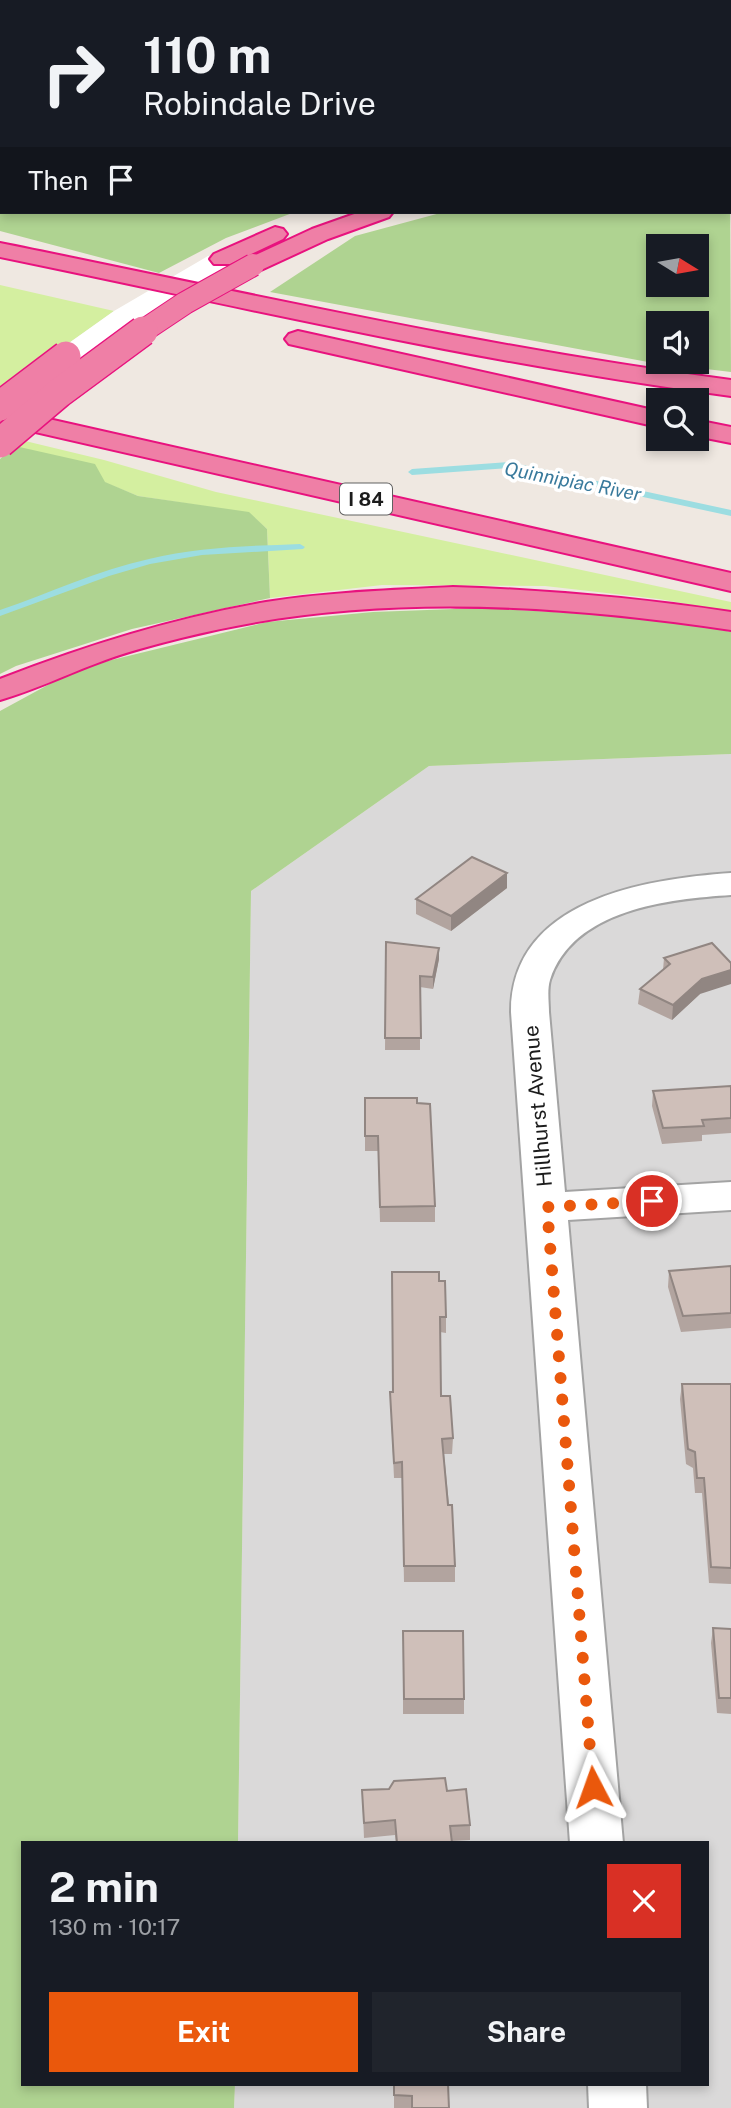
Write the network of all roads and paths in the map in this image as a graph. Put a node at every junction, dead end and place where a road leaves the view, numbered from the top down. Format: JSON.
{"nodes":[{"id":1,"x":327,"y":214,"type":"edge"},
{"id":2,"x":375,"y":214,"type":"edge"},
{"id":3,"x":0,"y":250,"type":"edge"},
{"id":4,"x":0,"y":272,"type":"edge"},
{"id":5,"x":201,"y":317,"type":"dead end"},
{"id":6,"x":110,"y":325,"type":"dead end"},
{"id":7,"x":269,"y":332,"type":"dead end"},
{"id":8,"x":89,"y":340,"type":"dead end"},
{"id":9,"x":731,"y":388,"type":"edge"},
{"id":10,"x":0,"y":406,"type":"edge"},
{"id":11,"x":0,"y":416,"type":"edge"},
{"id":12,"x":646,"y":416,"type":"edge"},
{"id":13,"x":709,"y":431,"type":"edge"},
{"id":14,"x":731,"y":435,"type":"edge"},
{"id":15,"x":0,"y":443,"type":"edge"},
{"id":16,"x":731,"y":582,"type":"edge"},
{"id":17,"x":731,"y":621,"type":"edge"},
{"id":18,"x":0,"y":690,"type":"edge"},
{"id":19,"x":731,"y":884,"type":"edge"},
{"id":20,"x":731,"y":1196,"type":"edge"},
{"id":21,"x":547,"y":1207,"type":"junction"},
{"id":22,"x":597,"y":1841,"type":"edge"},
{"id":23,"x":617,"y":2086,"type":"edge"},
{"id":24,"x":618,"y":2108,"type":"edge"}],
"edges":[{"from":1,"to":6,"type":"highway"},
{"from":2,"to":15,"type":"highway","bridge":true},
{"from":3,"to":9,"type":"highway"},
{"from":4,"to":5,"type":"highway"},
{"from":7,"to":12,"type":"highway"},
{"from":8,"to":10,"type":"highway","bridge":true},
{"from":11,"to":16,"type":"highway","number":"I 84"},
{"from":13,"to":14,"type":"highway"},
{"from":17,"to":18,"type":"highway"},
{"from":19,"to":21,"type":"street","name":"Hillhurst Avenue"},
{"from":20,"to":21,"type":"street"},
{"from":21,"to":22,"type":"street","name":"Hillhurst Avenue"},
{"from":23,"to":24,"type":"street"}]}
